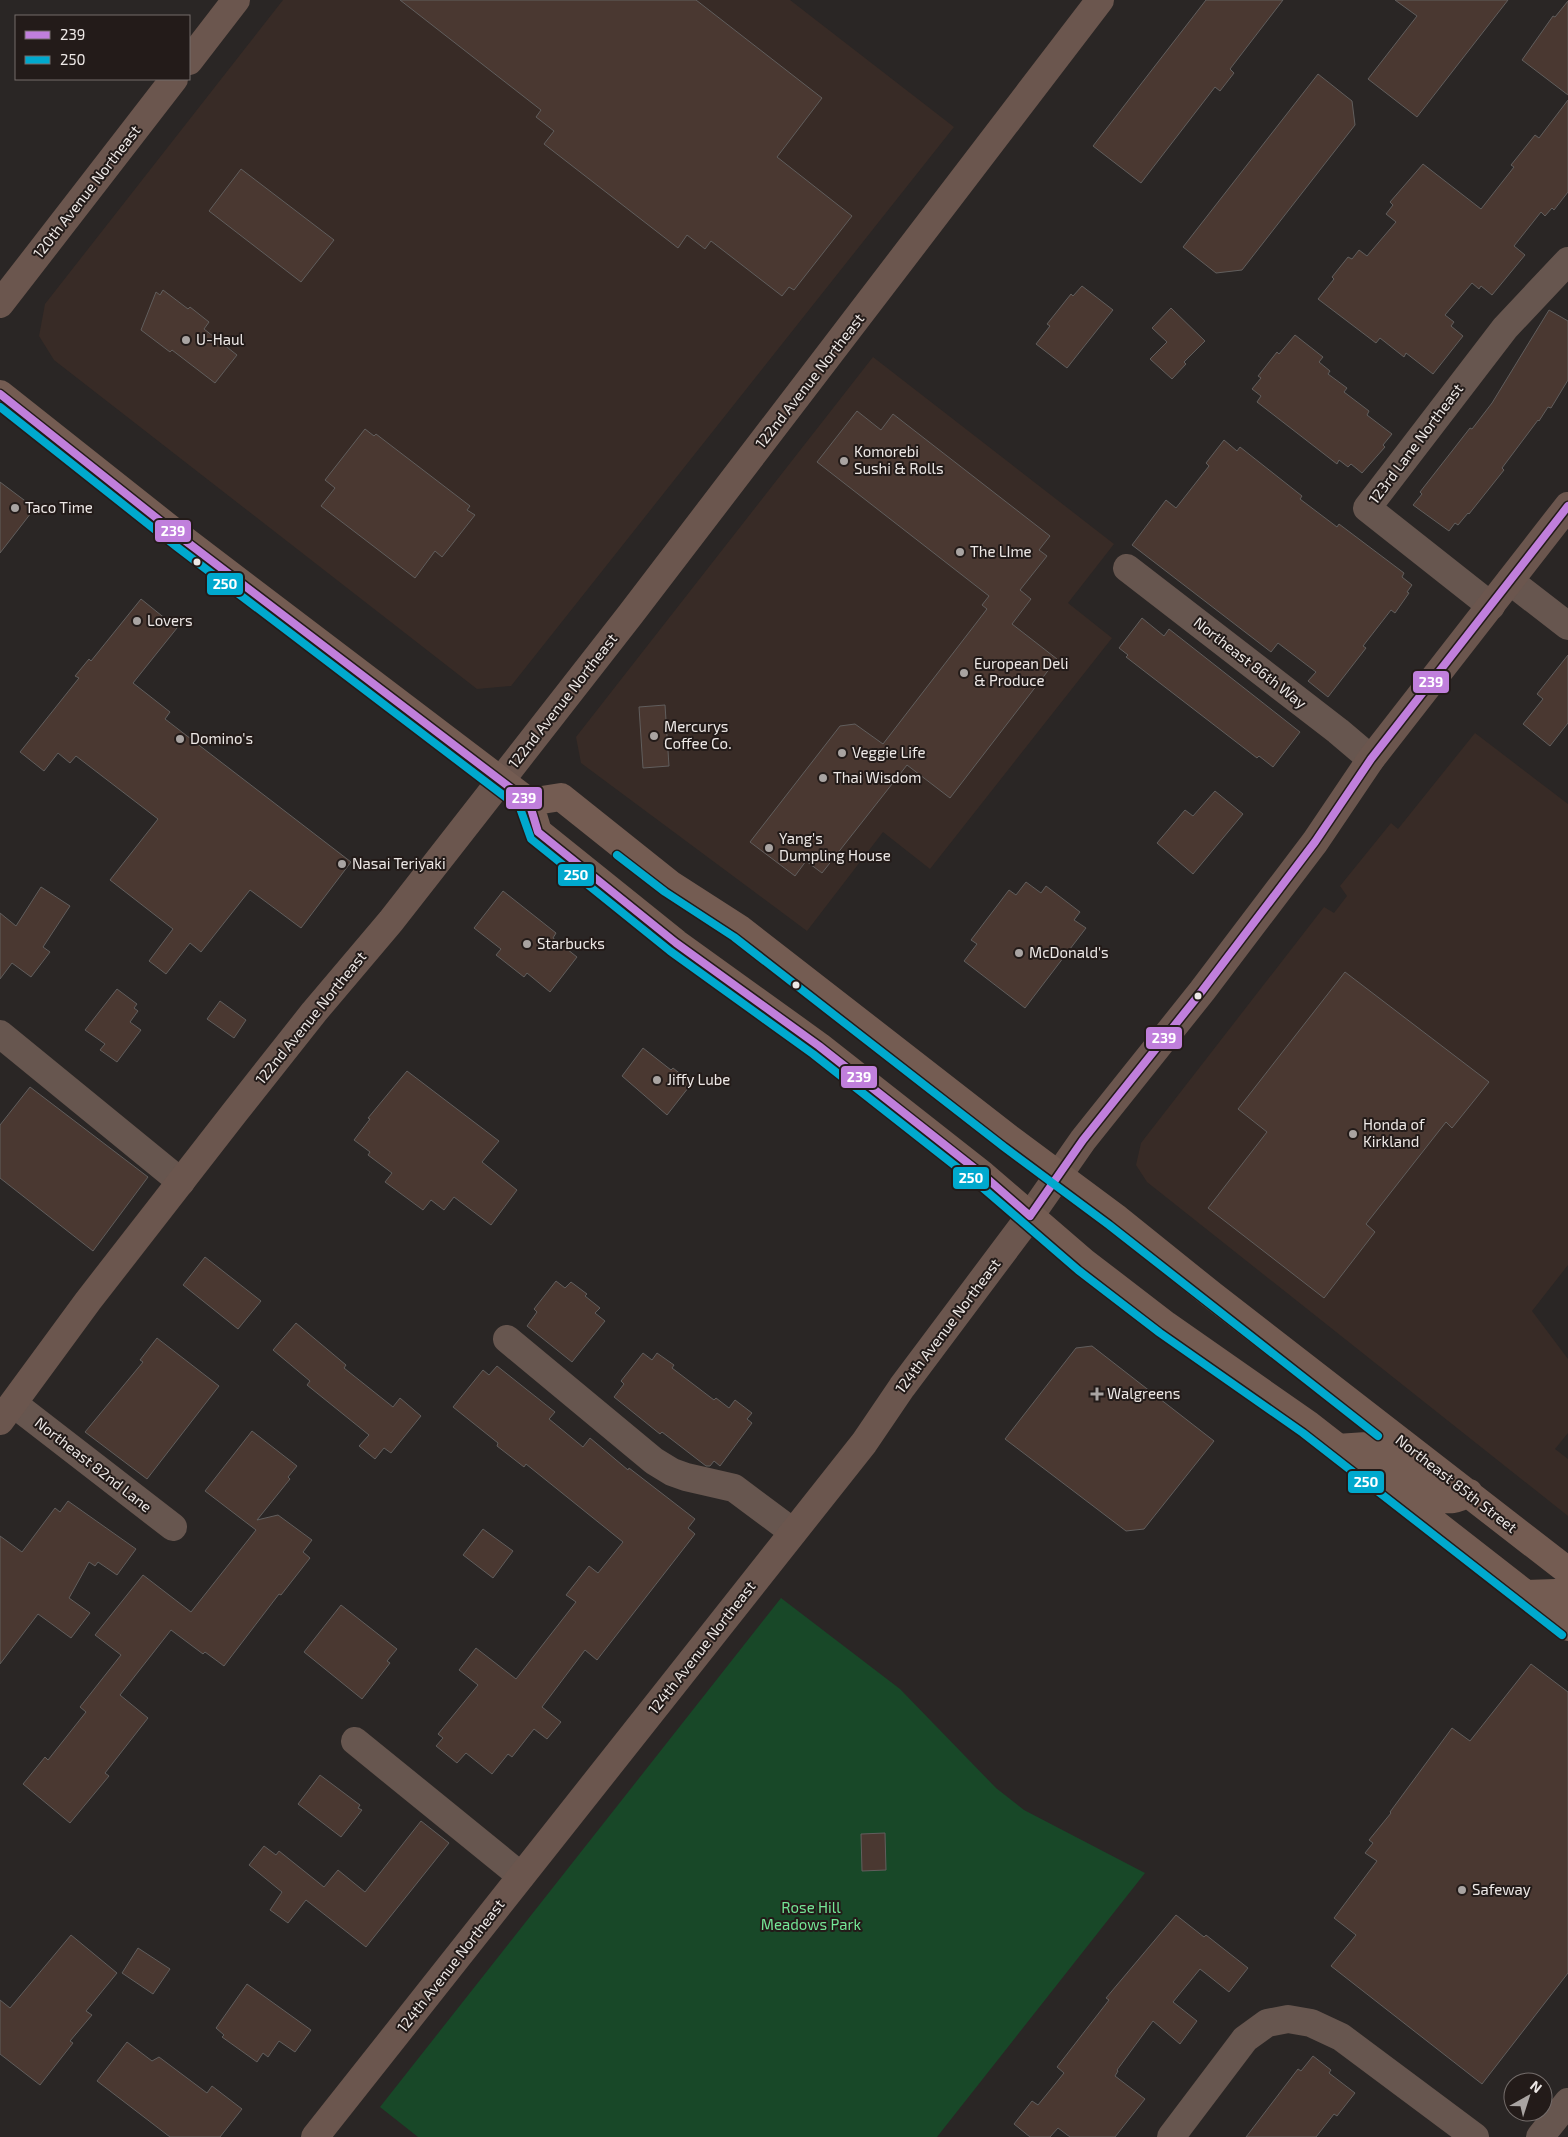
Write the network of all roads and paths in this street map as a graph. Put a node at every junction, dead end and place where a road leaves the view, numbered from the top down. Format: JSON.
{"nodes":[{"id":1,"x":236,"y":0,"type":"edge"},
{"id":2,"x":1100,"y":0,"type":"edge"},
{"id":3,"x":190,"y":59,"type":"edge"},
{"id":4,"x":173,"y":80,"type":"edge"},
{"id":5,"x":1568,"y":261,"type":"edge"},
{"id":6,"x":0,"y":304,"type":"edge"},
{"id":7,"x":0,"y":394,"type":"edge"},
{"id":8,"x":1568,"y":506,"type":"edge"},
{"id":9,"x":1127,"y":568,"type":"dead end"},
{"id":10,"x":1510,"y":581,"type":"junction"},
{"id":11,"x":1491,"y":606,"type":"junction"},
{"id":12,"x":1568,"y":626,"type":"edge"},
{"id":13,"x":1371,"y":759,"type":"junction"},
{"id":14,"x":501,"y":781,"type":"junction"},
{"id":15,"x":529,"y":802,"type":"junction"},
{"id":16,"x":0,"y":1034,"type":"edge"},
{"id":17,"x":1058,"y":1175,"type":"junction"},
{"id":18,"x":181,"y":1182,"type":"junction"},
{"id":19,"x":1030,"y":1216,"type":"junction"},
{"id":20,"x":507,"y":1339,"type":"dead end"},
{"id":21,"x":7,"y":1412,"type":"edge"},
{"id":22,"x":1337,"y":1448,"type":"junction"},
{"id":23,"x":1469,"y":1493,"type":"junction"},
{"id":24,"x":173,"y":1527,"type":"dead end"},
{"id":25,"x":793,"y":1532,"type":"junction"},
{"id":26,"x":1568,"y":1571,"type":"edge"},
{"id":27,"x":1526,"y":1594,"type":"junction"},
{"id":28,"x":1568,"y":1600,"type":"edge"},
{"id":29,"x":1568,"y":1627,"type":"edge"},
{"id":30,"x":355,"y":1741,"type":"dead end"},
{"id":31,"x":521,"y":1876,"type":"junction"},
{"id":32,"x":1568,"y":2102,"type":"edge"},
{"id":33,"x":315,"y":2137,"type":"edge"},
{"id":34,"x":1171,"y":2137,"type":"edge"},
{"id":35,"x":1475,"y":2137,"type":"edge"},
{"id":36,"x":1540,"y":2137,"type":"edge"}],
"edges":[{"from":1,"to":3,"type":"street"},
{"from":2,"to":14,"type":"street","name":"122nd Avenue Northeast"},
{"from":4,"to":6,"type":"street","name":"120th Avenue Northeast"},
{"from":5,"to":11,"type":"street","name":"123rd Lane Northeast"},
{"from":7,"to":14,"type":"main road"},
{"from":8,"to":10,"type":"street","name":"124th Avenue Northeast"},
{"from":9,"to":13,"type":"street","name":"Northeast 86th Way"},
{"from":10,"to":11,"type":"street","name":"124th Avenue Northeast"},
{"from":10,"to":12,"type":"street"},
{"from":11,"to":13,"type":"street","name":"124th Avenue Northeast"},
{"from":13,"to":17,"type":"street","name":"124th Avenue Northeast"},
{"from":14,"to":15,"type":"main road"},
{"from":14,"to":18,"type":"street","name":"122nd Avenue Northeast"},
{"from":15,"to":17,"type":"main road","name":"Northeast 85th Street"},
{"from":15,"to":19,"type":"main road"},
{"from":16,"to":18,"type":"street"},
{"from":17,"to":19,"type":"street","name":"124th Avenue Northeast"},
{"from":17,"to":23,"type":"main road","name":"Northeast 85th Street"},
{"from":18,"to":21,"type":"street","name":"122nd Avenue Northeast"},
{"from":19,"to":22,"type":"main road"},
{"from":19,"to":25,"type":"street","name":"124th Avenue Northeast"},
{"from":20,"to":25,"type":"street"},
{"from":21,"to":24,"type":"street","name":"Northeast 82nd Lane"},
{"from":22,"to":23,"type":"main road"},
{"from":22,"to":27,"type":"main road"},
{"from":23,"to":26,"type":"main road","name":"Northeast 85th Street"},
{"from":25,"to":31,"type":"street","name":"124th Avenue Northeast"},
{"from":27,"to":28,"type":"main road"},
{"from":27,"to":29,"type":"main road"},
{"from":30,"to":31,"type":"street"},
{"from":31,"to":33,"type":"street","name":"124th Avenue Northeast"},
{"from":32,"to":36,"type":"street"},
{"from":34,"to":35,"type":"street"}]}
